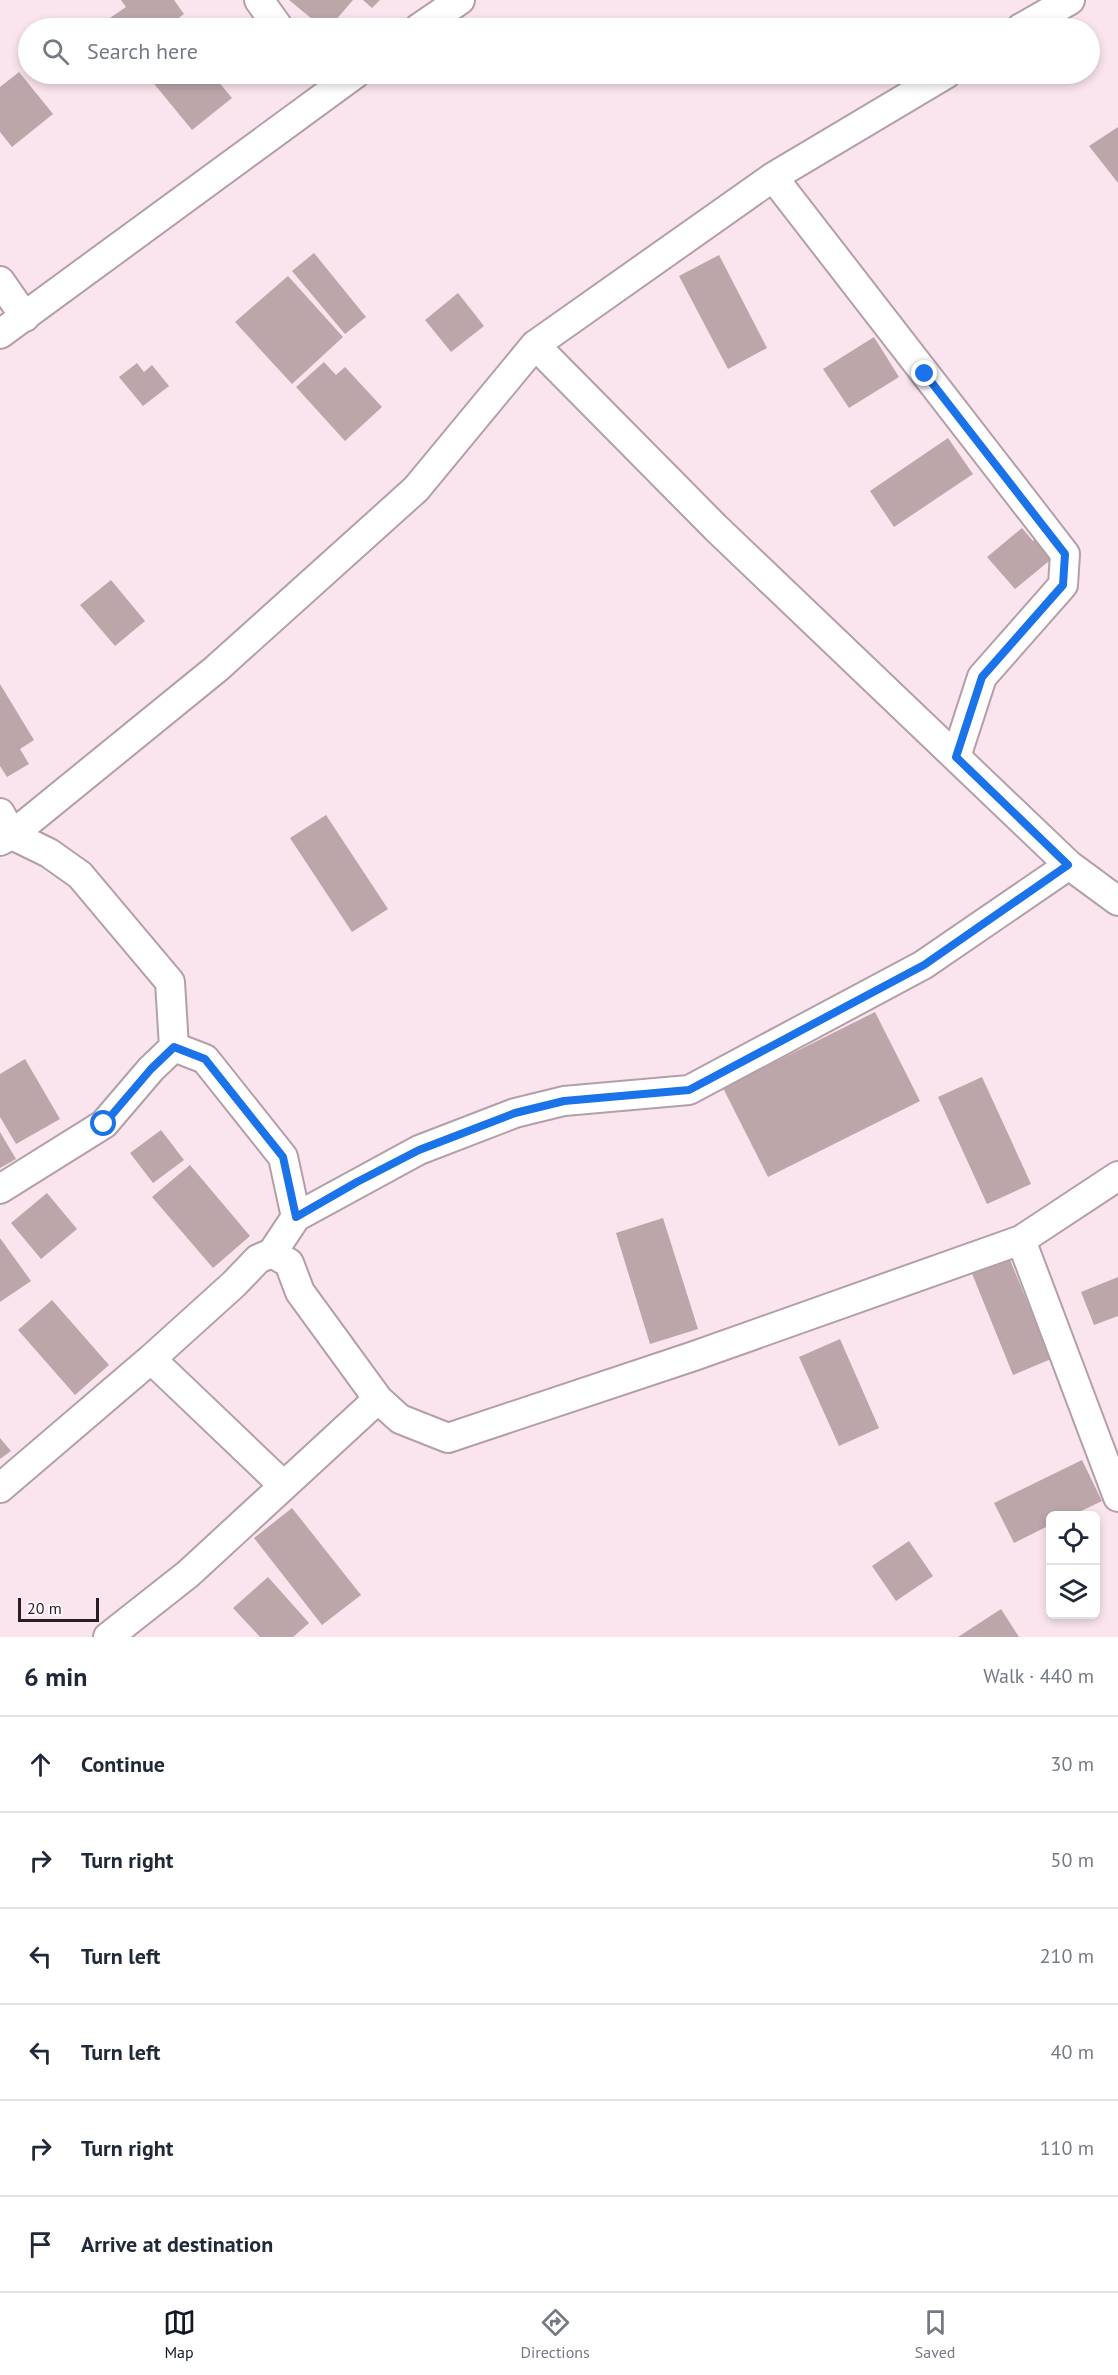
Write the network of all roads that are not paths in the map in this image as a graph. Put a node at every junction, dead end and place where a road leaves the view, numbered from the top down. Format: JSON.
{"nodes":[{"id":1,"x":259,"y":0,"type":"edge"},
{"id":2,"x":459,"y":0,"type":"edge"},
{"id":3,"x":1070,"y":0,"type":"edge"},
{"id":4,"x":272,"y":18,"type":"edge"},
{"id":5,"x":433,"y":18,"type":"edge"},
{"id":6,"x":1038,"y":18,"type":"edge"},
{"id":7,"x":318,"y":84,"type":"edge"},
{"id":8,"x":929,"y":84,"type":"edge"},
{"id":9,"x":773,"y":177,"type":"junction"},
{"id":10,"x":0,"y":281,"type":"edge"},
{"id":11,"x":25,"y":317,"type":"junction"},
{"id":12,"x":0,"y":334,"type":"edge"},
{"id":13,"x":535,"y":345,"type":"junction"},
{"id":14,"x":956,"y":757,"type":"junction"},
{"id":15,"x":4,"y":829,"type":"edge"},
{"id":16,"x":1068,"y":865,"type":"junction"},
{"id":17,"x":1118,"y":901,"type":"edge"},
{"id":18,"x":174,"y":1047,"type":"junction"},
{"id":19,"x":1118,"y":1176,"type":"edge"},
{"id":20,"x":0,"y":1189,"type":"edge"},
{"id":21,"x":296,"y":1217,"type":"junction"},
{"id":22,"x":1021,"y":1240,"type":"junction"},
{"id":23,"x":272,"y":1253,"type":"junction"},
{"id":24,"x":151,"y":1359,"type":"junction"},
{"id":25,"x":378,"y":1400,"type":"junction"},
{"id":26,"x":283,"y":1485,"type":"junction"},
{"id":27,"x":0,"y":1488,"type":"edge"},
{"id":28,"x":1118,"y":1497,"type":"edge"},
{"id":29,"x":108,"y":1637,"type":"edge"}],
"edges":[{"from":1,"to":4,"type":"street"},
{"from":2,"to":5,"type":"street"},
{"from":3,"to":6,"type":"street"},
{"from":7,"to":11,"type":"street"},
{"from":8,"to":9,"type":"street"},
{"from":9,"to":13,"type":"street"},
{"from":9,"to":14,"type":"street"},
{"from":10,"to":11,"type":"street"},
{"from":11,"to":12,"type":"street"},
{"from":13,"to":14,"type":"street"},
{"from":13,"to":15,"type":"street"},
{"from":14,"to":16,"type":"street"},
{"from":15,"to":18,"type":"street"},
{"from":16,"to":17,"type":"street"},
{"from":16,"to":21,"type":"street"},
{"from":18,"to":20,"type":"street"},
{"from":18,"to":21,"type":"street"},
{"from":19,"to":22,"type":"street"},
{"from":21,"to":23,"type":"street"},
{"from":22,"to":25,"type":"street"},
{"from":22,"to":28,"type":"street"},
{"from":23,"to":24,"type":"street"},
{"from":23,"to":25,"type":"street"},
{"from":24,"to":26,"type":"street"},
{"from":24,"to":27,"type":"street"},
{"from":25,"to":26,"type":"street"},
{"from":26,"to":29,"type":"street"}]}
